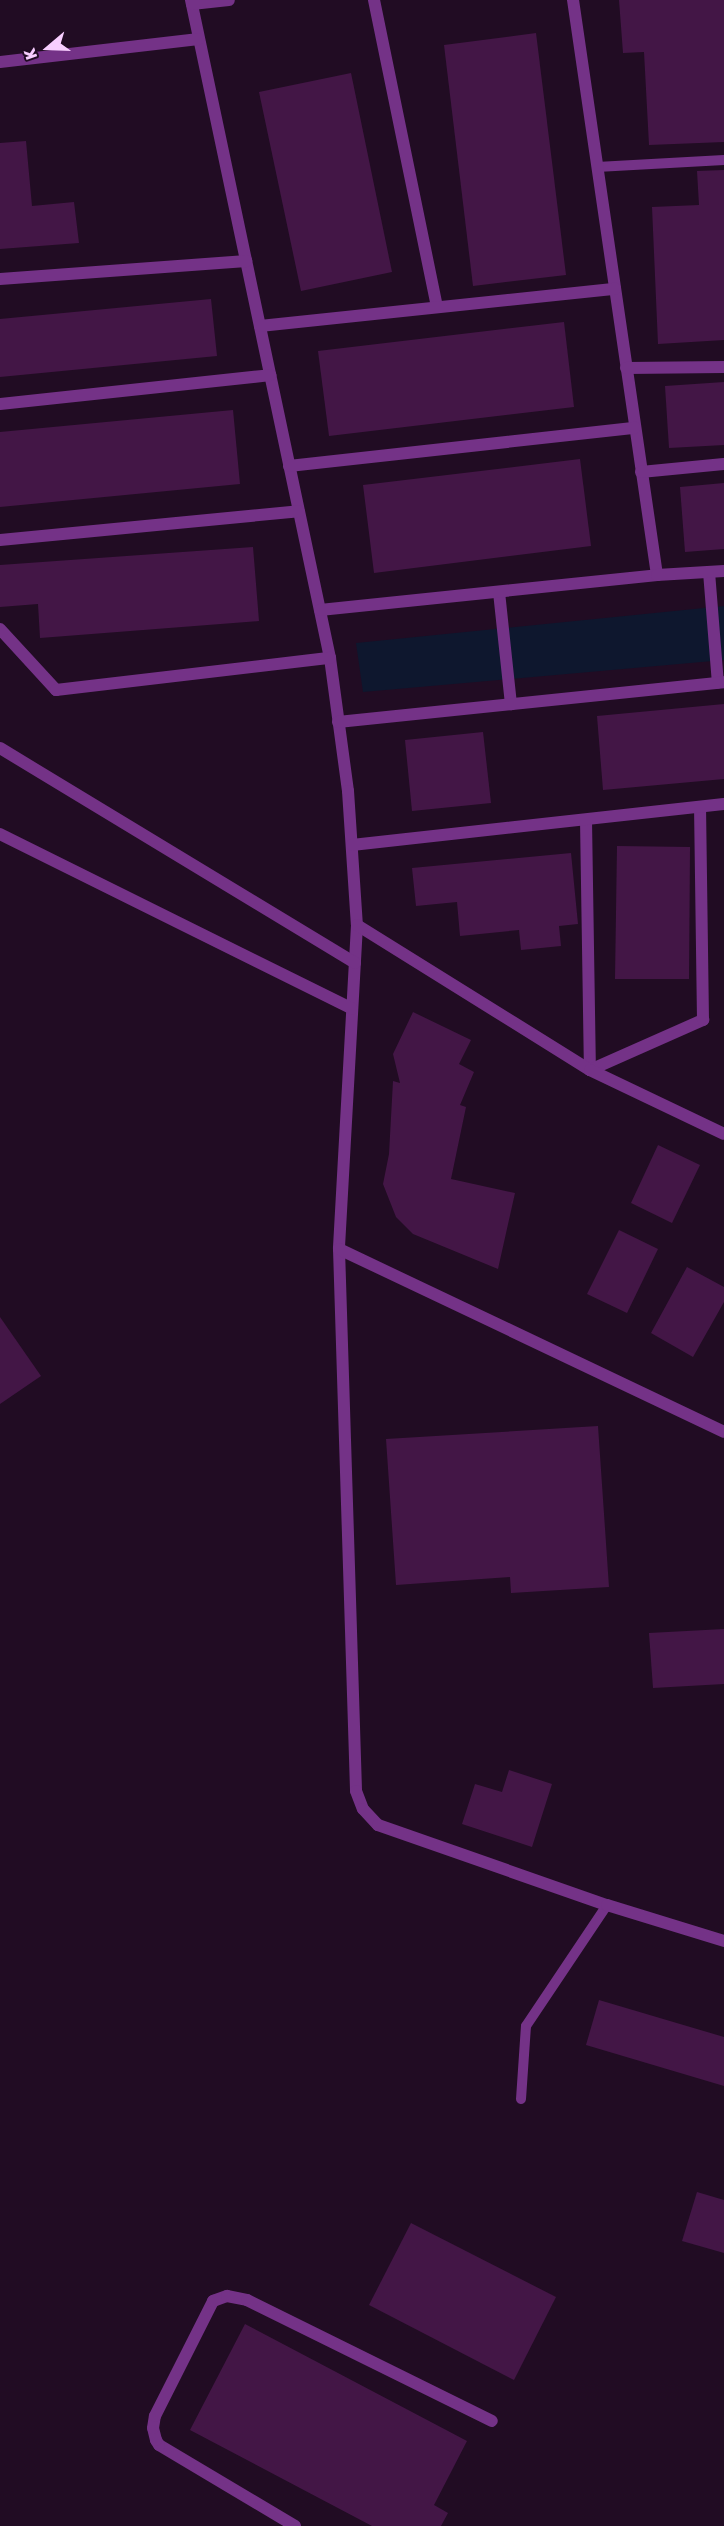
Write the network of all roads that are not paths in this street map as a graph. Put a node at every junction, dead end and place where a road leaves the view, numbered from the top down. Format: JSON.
{"nodes":[{"id":1,"x":228,"y":0,"type":"edge"},
{"id":2,"x":374,"y":0,"type":"edge"},
{"id":3,"x":573,"y":0,"type":"edge"},
{"id":4,"x":192,"y":2,"type":"edge"},
{"id":5,"x":199,"y":39,"type":"junction"},
{"id":6,"x":0,"y":62,"type":"edge"},
{"id":7,"x":724,"y":160,"type":"edge"},
{"id":8,"x":597,"y":167,"type":"junction"},
{"id":9,"x":246,"y":261,"type":"junction"},
{"id":10,"x":0,"y":279,"type":"edge"},
{"id":11,"x":615,"y":289,"type":"junction"},
{"id":12,"x":437,"y":307,"type":"junction"},
{"id":13,"x":260,"y":326,"type":"junction"},
{"id":14,"x":724,"y":367,"type":"edge"},
{"id":15,"x":626,"y":368,"type":"junction"},
{"id":16,"x":270,"y":375,"type":"junction"},
{"id":17,"x":0,"y":404,"type":"edge"},
{"id":18,"x":635,"y":428,"type":"junction"},
{"id":19,"x":724,"y":464,"type":"edge"},
{"id":20,"x":289,"y":466,"type":"junction"},
{"id":21,"x":641,"y":472,"type":"junction"},
{"id":22,"x":299,"y":511,"type":"junction"},
{"id":23,"x":0,"y":540,"type":"edge"},
{"id":24,"x":709,"y":572,"type":"junction"},
{"id":25,"x":724,"y":572,"type":"edge"},
{"id":26,"x":657,"y":575,"type":"junction"},
{"id":27,"x":499,"y":592,"type":"junction"},
{"id":28,"x":320,"y":610,"type":"junction"},
{"id":29,"x":0,"y":629,"type":"edge"},
{"id":30,"x":330,"y":658,"type":"junction"},
{"id":31,"x":721,"y":683,"type":"edge"},
{"id":32,"x":511,"y":704,"type":"junction"},
{"id":33,"x":338,"y":722,"type":"junction"},
{"id":34,"x":0,"y":748,"type":"edge"},
{"id":35,"x":724,"y":804,"type":"edge"},
{"id":36,"x":700,"y":807,"type":"junction"},
{"id":37,"x":586,"y":820,"type":"junction"},
{"id":38,"x":0,"y":834,"type":"edge"},
{"id":39,"x":352,"y":845,"type":"junction"},
{"id":40,"x":357,"y":926,"type":"junction"},
{"id":41,"x":355,"y":963,"type":"junction"},
{"id":42,"x":352,"y":1010,"type":"junction"},
{"id":43,"x":590,"y":1070,"type":"junction"},
{"id":44,"x":724,"y":1134,"type":"edge"},
{"id":45,"x":339,"y":1250,"type":"junction"},
{"id":46,"x":724,"y":1432,"type":"edge"},
{"id":47,"x":607,"y":1905,"type":"junction"},
{"id":48,"x":724,"y":1941,"type":"edge"},
{"id":49,"x":521,"y":2099,"type":"dead end"},
{"id":50,"x":492,"y":2421,"type":"dead end"},
{"id":51,"x":295,"y":2526,"type":"edge"}],
"edges":[{"from":1,"to":4,"type":"street"},
{"from":2,"to":12,"type":"street"},
{"from":3,"to":8,"type":"street"},
{"from":4,"to":5,"type":"street"},
{"from":5,"to":6,"type":"street"},
{"from":5,"to":9,"type":"street"},
{"from":7,"to":8,"type":"lane"},
{"from":8,"to":11,"type":"street"},
{"from":9,"to":10,"type":"street"},
{"from":9,"to":13,"type":"street"},
{"from":11,"to":12,"type":"street"},
{"from":11,"to":15,"type":"street"},
{"from":12,"to":13,"type":"street"},
{"from":13,"to":16,"type":"street"},
{"from":14,"to":15,"type":"street"},
{"from":15,"to":18,"type":"street"},
{"from":16,"to":17,"type":"street"},
{"from":16,"to":20,"type":"street"},
{"from":18,"to":20,"type":"street"},
{"from":18,"to":21,"type":"street"},
{"from":19,"to":21,"type":"street"},
{"from":20,"to":22,"type":"street"},
{"from":21,"to":26,"type":"street"},
{"from":22,"to":23,"type":"street"},
{"from":22,"to":28,"type":"street"},
{"from":24,"to":25,"type":"street"},
{"from":24,"to":26,"type":"street"},
{"from":24,"to":31,"type":"street"},
{"from":26,"to":27,"type":"street"},
{"from":27,"to":28,"type":"street"},
{"from":27,"to":32,"type":"street"},
{"from":28,"to":30,"type":"street"},
{"from":29,"to":30,"type":"street"},
{"from":30,"to":33,"type":"street"},
{"from":31,"to":32,"type":"street"},
{"from":32,"to":33,"type":"street"},
{"from":33,"to":39,"type":"street"},
{"from":34,"to":41,"type":"street"},
{"from":35,"to":36,"type":"street"},
{"from":36,"to":37,"type":"street"},
{"from":36,"to":43,"type":"street"},
{"from":37,"to":39,"type":"street"},
{"from":37,"to":43,"type":"street"},
{"from":38,"to":42,"type":"street"},
{"from":39,"to":40,"type":"street"},
{"from":40,"to":41,"type":"street"},
{"from":40,"to":43,"type":"street"},
{"from":41,"to":42,"type":"street"},
{"from":42,"to":45,"type":"street"},
{"from":43,"to":44,"type":"street"},
{"from":45,"to":46,"type":"street"},
{"from":45,"to":47,"type":"street"},
{"from":47,"to":48,"type":"street"},
{"from":47,"to":49,"type":"lane"},
{"from":50,"to":51,"type":"street"}]}
